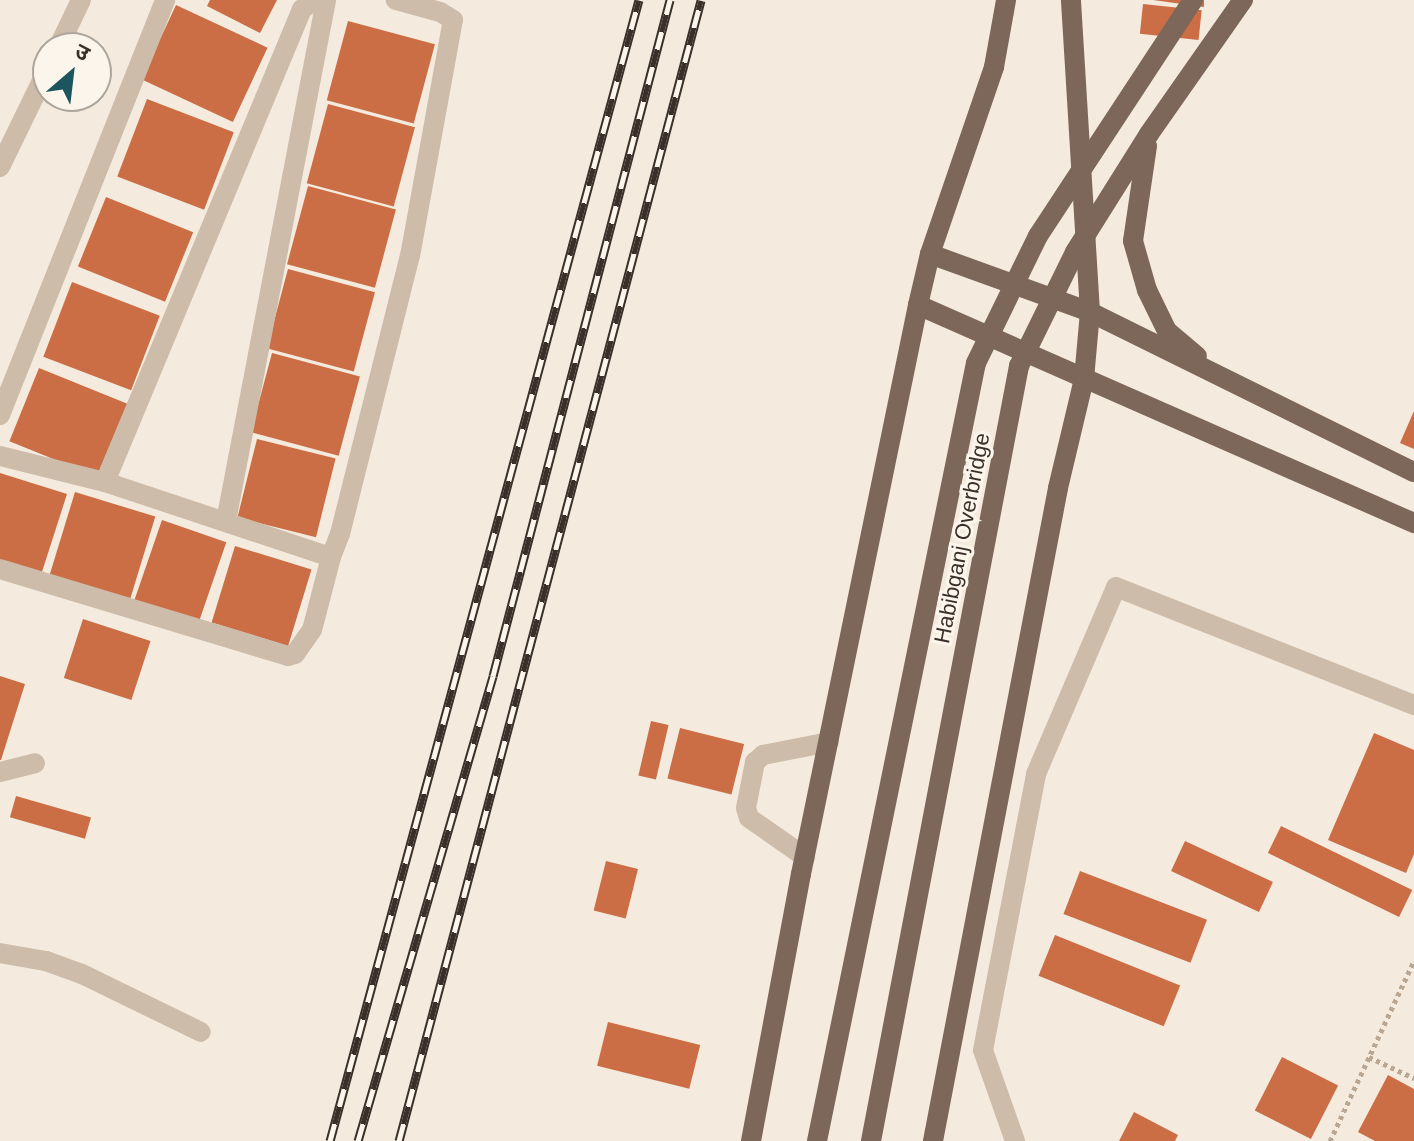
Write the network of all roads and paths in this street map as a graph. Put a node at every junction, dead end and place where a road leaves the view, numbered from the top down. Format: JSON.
{"nodes":[{"id":1,"x":81,"y":0,"type":"edge"},
{"id":2,"x":165,"y":0,"type":"edge"},
{"id":3,"x":315,"y":0,"type":"edge"},
{"id":4,"x":326,"y":0,"type":"edge"},
{"id":5,"x":396,"y":0,"type":"edge"},
{"id":6,"x":1006,"y":0,"type":"edge"},
{"id":7,"x":1071,"y":0,"type":"edge"},
{"id":8,"x":1193,"y":0,"type":"edge"},
{"id":9,"x":1243,"y":0,"type":"edge"},
{"id":10,"x":66,"y":32,"type":"edge"},
{"id":11,"x":32,"y":101,"type":"edge"},
{"id":12,"x":1149,"y":134,"type":"junction"},
{"id":13,"x":0,"y":167,"type":"edge"},
{"id":14,"x":930,"y":254,"type":"junction"},
{"id":15,"x":918,"y":305,"type":"junction"},
{"id":16,"x":1090,"y":312,"type":"junction"},
{"id":17,"x":1084,"y":379,"type":"junction"},
{"id":18,"x":0,"y":415,"type":"edge"},
{"id":19,"x":0,"y":456,"type":"edge"},
{"id":20,"x":1414,"y":462,"type":"edge"},
{"id":21,"x":1414,"y":472,"type":"edge"},
{"id":22,"x":105,"y":482,"type":"junction"},
{"id":23,"x":226,"y":521,"type":"junction"},
{"id":24,"x":1414,"y":523,"type":"edge"},
{"id":25,"x":331,"y":557,"type":"junction"},
{"id":26,"x":0,"y":569,"type":"edge"},
{"id":27,"x":1414,"y":705,"type":"edge"},
{"id":28,"x":829,"y":742,"type":"junction"},
{"id":29,"x":35,"y":763,"type":"dead end"},
{"id":30,"x":0,"y":772,"type":"edge"},
{"id":31,"x":805,"y":857,"type":"junction"},
{"id":32,"x":0,"y":953,"type":"edge"},
{"id":33,"x":1414,"y":961,"type":"edge"},
{"id":34,"x":201,"y":1032,"type":"dead end"},
{"id":35,"x":1369,"y":1057,"type":"junction"},
{"id":36,"x":1414,"y":1078,"type":"edge"},
{"id":37,"x":751,"y":1141,"type":"edge"},
{"id":38,"x":817,"y":1141,"type":"edge"},
{"id":39,"x":871,"y":1141,"type":"edge"},
{"id":40,"x":933,"y":1141,"type":"edge"},
{"id":41,"x":1015,"y":1141,"type":"edge"},
{"id":42,"x":1330,"y":1141,"type":"edge"}],
"edges":[{"from":1,"to":10,"type":"street"},
{"from":2,"to":18,"type":"street"},
{"from":3,"to":22,"type":"street"},
{"from":4,"to":23,"type":"street"},
{"from":5,"to":25,"type":"street"},
{"from":6,"to":14,"type":"main road"},
{"from":7,"to":16,"type":"main road"},
{"from":8,"to":38,"type":"main road","name":"Habibganj Overbridge"},
{"from":9,"to":12,"type":"main road","name":"Habibganj Overbridge"},
{"from":11,"to":13,"type":"street"},
{"from":12,"to":20,"type":"main road"},
{"from":12,"to":39,"type":"main road","name":"Habibganj Overbridge"},
{"from":14,"to":15,"type":"main road"},
{"from":14,"to":16,"type":"main road"},
{"from":15,"to":17,"type":"main road"},
{"from":15,"to":28,"type":"main road"},
{"from":16,"to":17,"type":"main road"},
{"from":16,"to":21,"type":"main road"},
{"from":17,"to":24,"type":"main road"},
{"from":17,"to":40,"type":"main road"},
{"from":19,"to":22,"type":"street"},
{"from":22,"to":23,"type":"street"},
{"from":23,"to":25,"type":"street"},
{"from":25,"to":26,"type":"street"},
{"from":27,"to":41,"type":"street"},
{"from":28,"to":31,"type":"main road"},
{"from":28,"to":31,"type":"street"},
{"from":29,"to":30,"type":"street"},
{"from":31,"to":37,"type":"main road"},
{"from":32,"to":34,"type":"street"},
{"from":33,"to":35,"type":"path"},
{"from":35,"to":36,"type":"path"},
{"from":35,"to":42,"type":"path"}]}
